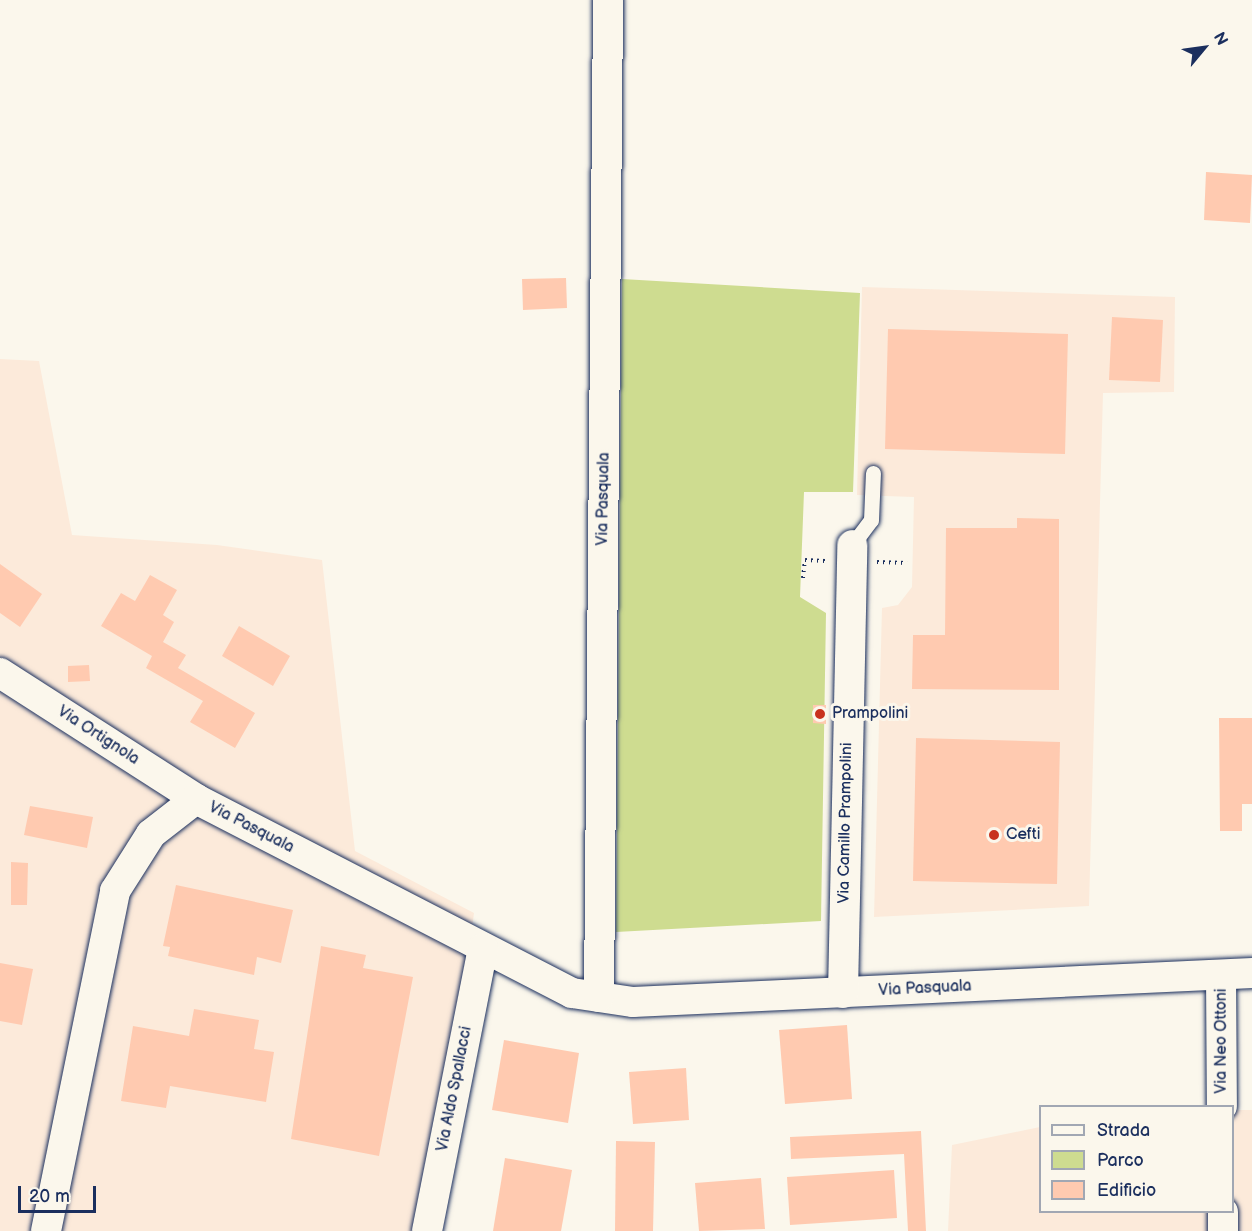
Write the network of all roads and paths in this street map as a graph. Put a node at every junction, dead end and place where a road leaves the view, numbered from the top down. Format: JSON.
{"nodes":[{"id":1,"x":608,"y":0,"type":"edge"},
{"id":2,"x":873,"y":473,"type":"dead end"},
{"id":3,"x":852,"y":545,"type":"joint"},
{"id":4,"x":0,"y":673,"type":"edge"},
{"id":5,"x":196,"y":799,"type":"junction"},
{"id":6,"x":483,"y":948,"type":"junction"},
{"id":7,"x":1252,"y":974,"type":"edge"},
{"id":8,"x":1221,"y":975,"type":"junction"},
{"id":9,"x":843,"y":993,"type":"junction"},
{"id":10,"x":599,"y":997,"type":"junction"},
{"id":11,"x":1222,"y":1105,"type":"edge"},
{"id":12,"x":1223,"y":1213,"type":"edge"},
{"id":13,"x":46,"y":1231,"type":"edge"},
{"id":14,"x":427,"y":1231,"type":"edge"},
{"id":15,"x":1223,"y":1231,"type":"edge"}],
"edges":[{"from":1,"to":10,"type":"street","name":"Via Pasquala"},
{"from":2,"to":3,"type":"lane"},
{"from":3,"to":9,"type":"street","name":"Via Camillo Prampolini"},
{"from":4,"to":5,"type":"street","name":"Via Ortignola"},
{"from":5,"to":6,"type":"street","name":"Via Pasquala"},
{"from":5,"to":13,"type":"street","name":"Via Pasquala"},
{"from":6,"to":10,"type":"street","name":"Via Pasquala"},
{"from":6,"to":14,"type":"street","name":"Via Aldo Spallacci"},
{"from":7,"to":8,"type":"street","name":"Via Pasquala"},
{"from":8,"to":9,"type":"street","name":"Via Pasquala"},
{"from":8,"to":11,"type":"street","name":"Via Neo Ottoni"},
{"from":9,"to":10,"type":"street","name":"Via Pasquala"},
{"from":12,"to":15,"type":"street"}]}
